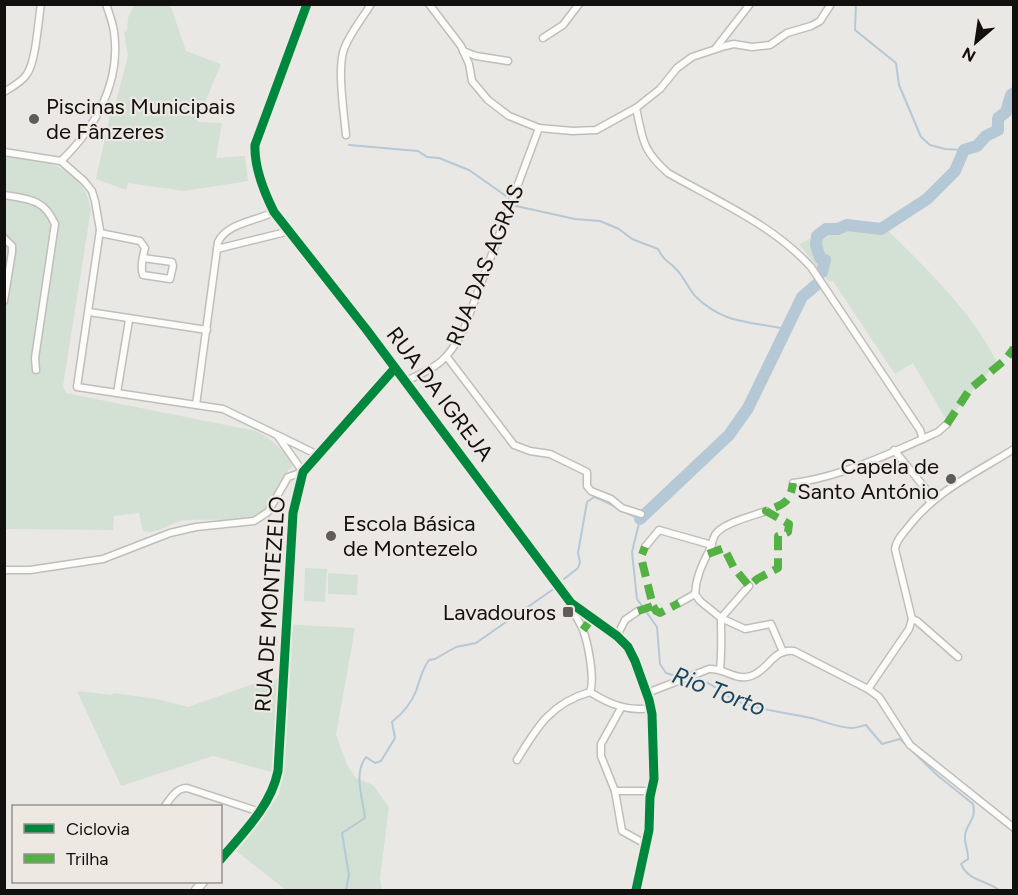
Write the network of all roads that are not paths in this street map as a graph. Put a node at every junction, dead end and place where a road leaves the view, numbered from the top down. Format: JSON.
{"nodes":[{"id":1,"x":41,"y":4,"type":"edge"},
{"id":2,"x":106,"y":4,"type":"edge"},
{"id":3,"x":307,"y":4,"type":"edge"},
{"id":4,"x":371,"y":4,"type":"edge"},
{"id":5,"x":429,"y":4,"type":"edge"},
{"id":6,"x":579,"y":4,"type":"edge"},
{"id":7,"x":750,"y":4,"type":"edge"},
{"id":8,"x":831,"y":4,"type":"edge"},
{"id":9,"x":543,"y":38,"type":"dead end"},
{"id":10,"x":715,"y":49,"type":"junction"},
{"id":11,"x":463,"y":51,"type":"junction"},
{"id":12,"x":508,"y":61,"type":"dead end"},
{"id":13,"x":4,"y":92,"type":"edge"},
{"id":14,"x":636,"y":108,"type":"junction"},
{"id":15,"x":539,"y":128,"type":"junction"},
{"id":16,"x":346,"y":135,"type":"dead end"},
{"id":17,"x":4,"y":152,"type":"edge"},
{"id":18,"x":61,"y":160,"type":"junction"},
{"id":19,"x":4,"y":195,"type":"edge"},
{"id":20,"x":274,"y":212,"type":"junction"},
{"id":21,"x":290,"y":231,"type":"junction"},
{"id":22,"x":100,"y":233,"type":"junction"},
{"id":23,"x":4,"y":238,"type":"edge"},
{"id":24,"x":218,"y":249,"type":"junction"},
{"id":25,"x":143,"y":258,"type":"junction"},
{"id":26,"x":4,"y":302,"type":"edge"},
{"id":27,"x":89,"y":312,"type":"junction"},
{"id":28,"x":129,"y":320,"type":"junction"},
{"id":29,"x":207,"y":330,"type":"junction"},
{"id":30,"x":447,"y":357,"type":"junction"},
{"id":31,"x":395,"y":368,"type":"junction"},
{"id":32,"x":36,"y":370,"type":"dead end"},
{"id":33,"x":406,"y":381,"type":"junction"},
{"id":34,"x":117,"y":393,"type":"junction"},
{"id":35,"x":196,"y":405,"type":"junction"},
{"id":36,"x":947,"y":424,"type":"dead end"},
{"id":37,"x":277,"y":435,"type":"junction"},
{"id":38,"x":922,"y":439,"type":"junction"},
{"id":39,"x":1014,"y":449,"type":"edge"},
{"id":40,"x":894,"y":450,"type":"junction"},
{"id":41,"x":318,"y":455,"type":"junction"},
{"id":42,"x":303,"y":472,"type":"junction"},
{"id":43,"x":793,"y":483,"type":"dead end"},
{"id":44,"x":930,"y":503,"type":"junction"},
{"id":45,"x":766,"y":511,"type":"dead end"},
{"id":46,"x":641,"y":514,"type":"dead end"},
{"id":47,"x":712,"y":545,"type":"junction"},
{"id":48,"x":645,"y":547,"type":"dead end"},
{"id":49,"x":4,"y":570,"type":"edge"},
{"id":50,"x":749,"y":586,"type":"dead end"},
{"id":51,"x":695,"y":594,"type":"junction"},
{"id":52,"x":571,"y":603,"type":"junction"},
{"id":53,"x":679,"y":603,"type":"dead end"},
{"id":54,"x":638,"y":611,"type":"dead end"},
{"id":55,"x":722,"y":618,"type":"junction"},
{"id":56,"x":912,"y":619,"type":"junction"},
{"id":57,"x":617,"y":636,"type":"junction"},
{"id":58,"x":783,"y":652,"type":"junction"},
{"id":59,"x":958,"y":657,"type":"dead end"},
{"id":60,"x":720,"y":669,"type":"junction"},
{"id":61,"x":868,"y":689,"type":"junction"},
{"id":62,"x":590,"y":692,"type":"junction"},
{"id":63,"x":647,"y":693,"type":"junction"},
{"id":64,"x":621,"y":708,"type":"junction"},
{"id":65,"x":651,"y":708,"type":"junction"},
{"id":66,"x":517,"y":760,"type":"dead end"},
{"id":67,"x":615,"y":791,"type":"junction"},
{"id":68,"x":651,"y":791,"type":"junction"},
{"id":69,"x":166,"y":805,"type":"edge"},
{"id":70,"x":260,"y":812,"type":"junction"},
{"id":71,"x":1014,"y":828,"type":"edge"},
{"id":72,"x":646,"y":843,"type":"junction"},
{"id":73,"x":222,"y":858,"type":"edge"},
{"id":74,"x":636,"y":891,"type":"edge"}],
"edges":[{"from":1,"to":13,"type":"street"},
{"from":2,"to":18,"type":"street"},
{"from":3,"to":20,"type":"street"},
{"from":4,"to":16,"type":"street"},
{"from":5,"to":11,"type":"street"},
{"from":6,"to":9,"type":"street"},
{"from":7,"to":10,"type":"street"},
{"from":8,"to":10,"type":"street"},
{"from":10,"to":14,"type":"street"},
{"from":11,"to":12,"type":"street"},
{"from":11,"to":15,"type":"street"},
{"from":14,"to":15,"type":"street"},
{"from":14,"to":38,"type":"street"},
{"from":15,"to":30,"type":"street","name":"RUA DAS AGRAS"},
{"from":17,"to":18,"type":"street"},
{"from":18,"to":22,"type":"street"},
{"from":19,"to":32,"type":"street"},
{"from":20,"to":21,"type":"street","name":"RUA DA IGREJA"},
{"from":20,"to":24,"type":"street"},
{"from":21,"to":24,"type":"street"},
{"from":21,"to":31,"type":"street","name":"RUA DA IGREJA"},
{"from":22,"to":25,"type":"street"},
{"from":22,"to":27,"type":"street"},
{"from":23,"to":26,"type":"street"},
{"from":24,"to":29,"type":"street"},
{"from":25,"to":25,"type":"street"},
{"from":27,"to":28,"type":"street"},
{"from":27,"to":34,"type":"street"},
{"from":28,"to":29,"type":"street"},
{"from":28,"to":34,"type":"street"},
{"from":29,"to":35,"type":"street"},
{"from":30,"to":33,"type":"street","name":"RUA DAS AGRAS"},
{"from":30,"to":46,"type":"street"},
{"from":31,"to":33,"type":"street","name":"RUA DA IGREJA"},
{"from":31,"to":41,"type":"street","name":"RUA DE MONTEZELO"},
{"from":33,"to":52,"type":"street","name":"RUA DA IGREJA"},
{"from":34,"to":35,"type":"street"},
{"from":35,"to":37,"type":"street"},
{"from":36,"to":38,"type":"street"},
{"from":37,"to":41,"type":"street"},
{"from":37,"to":42,"type":"street"},
{"from":38,"to":40,"type":"street"},
{"from":39,"to":44,"type":"street"},
{"from":40,"to":43,"type":"street"},
{"from":40,"to":44,"type":"street"},
{"from":41,"to":42,"type":"street","name":"RUA DE MONTEZELO"},
{"from":42,"to":49,"type":"street"},
{"from":42,"to":70,"type":"street","name":"RUA DE MONTEZELO"},
{"from":44,"to":56,"type":"street"},
{"from":45,"to":47,"type":"street"},
{"from":47,"to":48,"type":"street"},
{"from":47,"to":51,"type":"street"},
{"from":50,"to":55,"type":"street"},
{"from":51,"to":53,"type":"street"},
{"from":51,"to":55,"type":"street"},
{"from":52,"to":57,"type":"street","name":"RUA DA IGREJA"},
{"from":52,"to":62,"type":"street"},
{"from":54,"to":57,"type":"street"},
{"from":55,"to":58,"type":"street"},
{"from":55,"to":60,"type":"street"},
{"from":56,"to":59,"type":"street"},
{"from":56,"to":61,"type":"street"},
{"from":57,"to":63,"type":"street"},
{"from":58,"to":60,"type":"street"},
{"from":58,"to":61,"type":"street"},
{"from":60,"to":63,"type":"street"},
{"from":61,"to":71,"type":"street"},
{"from":62,"to":64,"type":"street"},
{"from":62,"to":66,"type":"street"},
{"from":63,"to":65,"type":"street"},
{"from":64,"to":65,"type":"street"},
{"from":64,"to":67,"type":"street"},
{"from":65,"to":68,"type":"street"},
{"from":67,"to":68,"type":"street"},
{"from":67,"to":72,"type":"street"},
{"from":68,"to":72,"type":"street"},
{"from":69,"to":70,"type":"street"},
{"from":70,"to":73,"type":"street","name":"RUA DE MONTEZELO"},
{"from":72,"to":74,"type":"street"}]}
